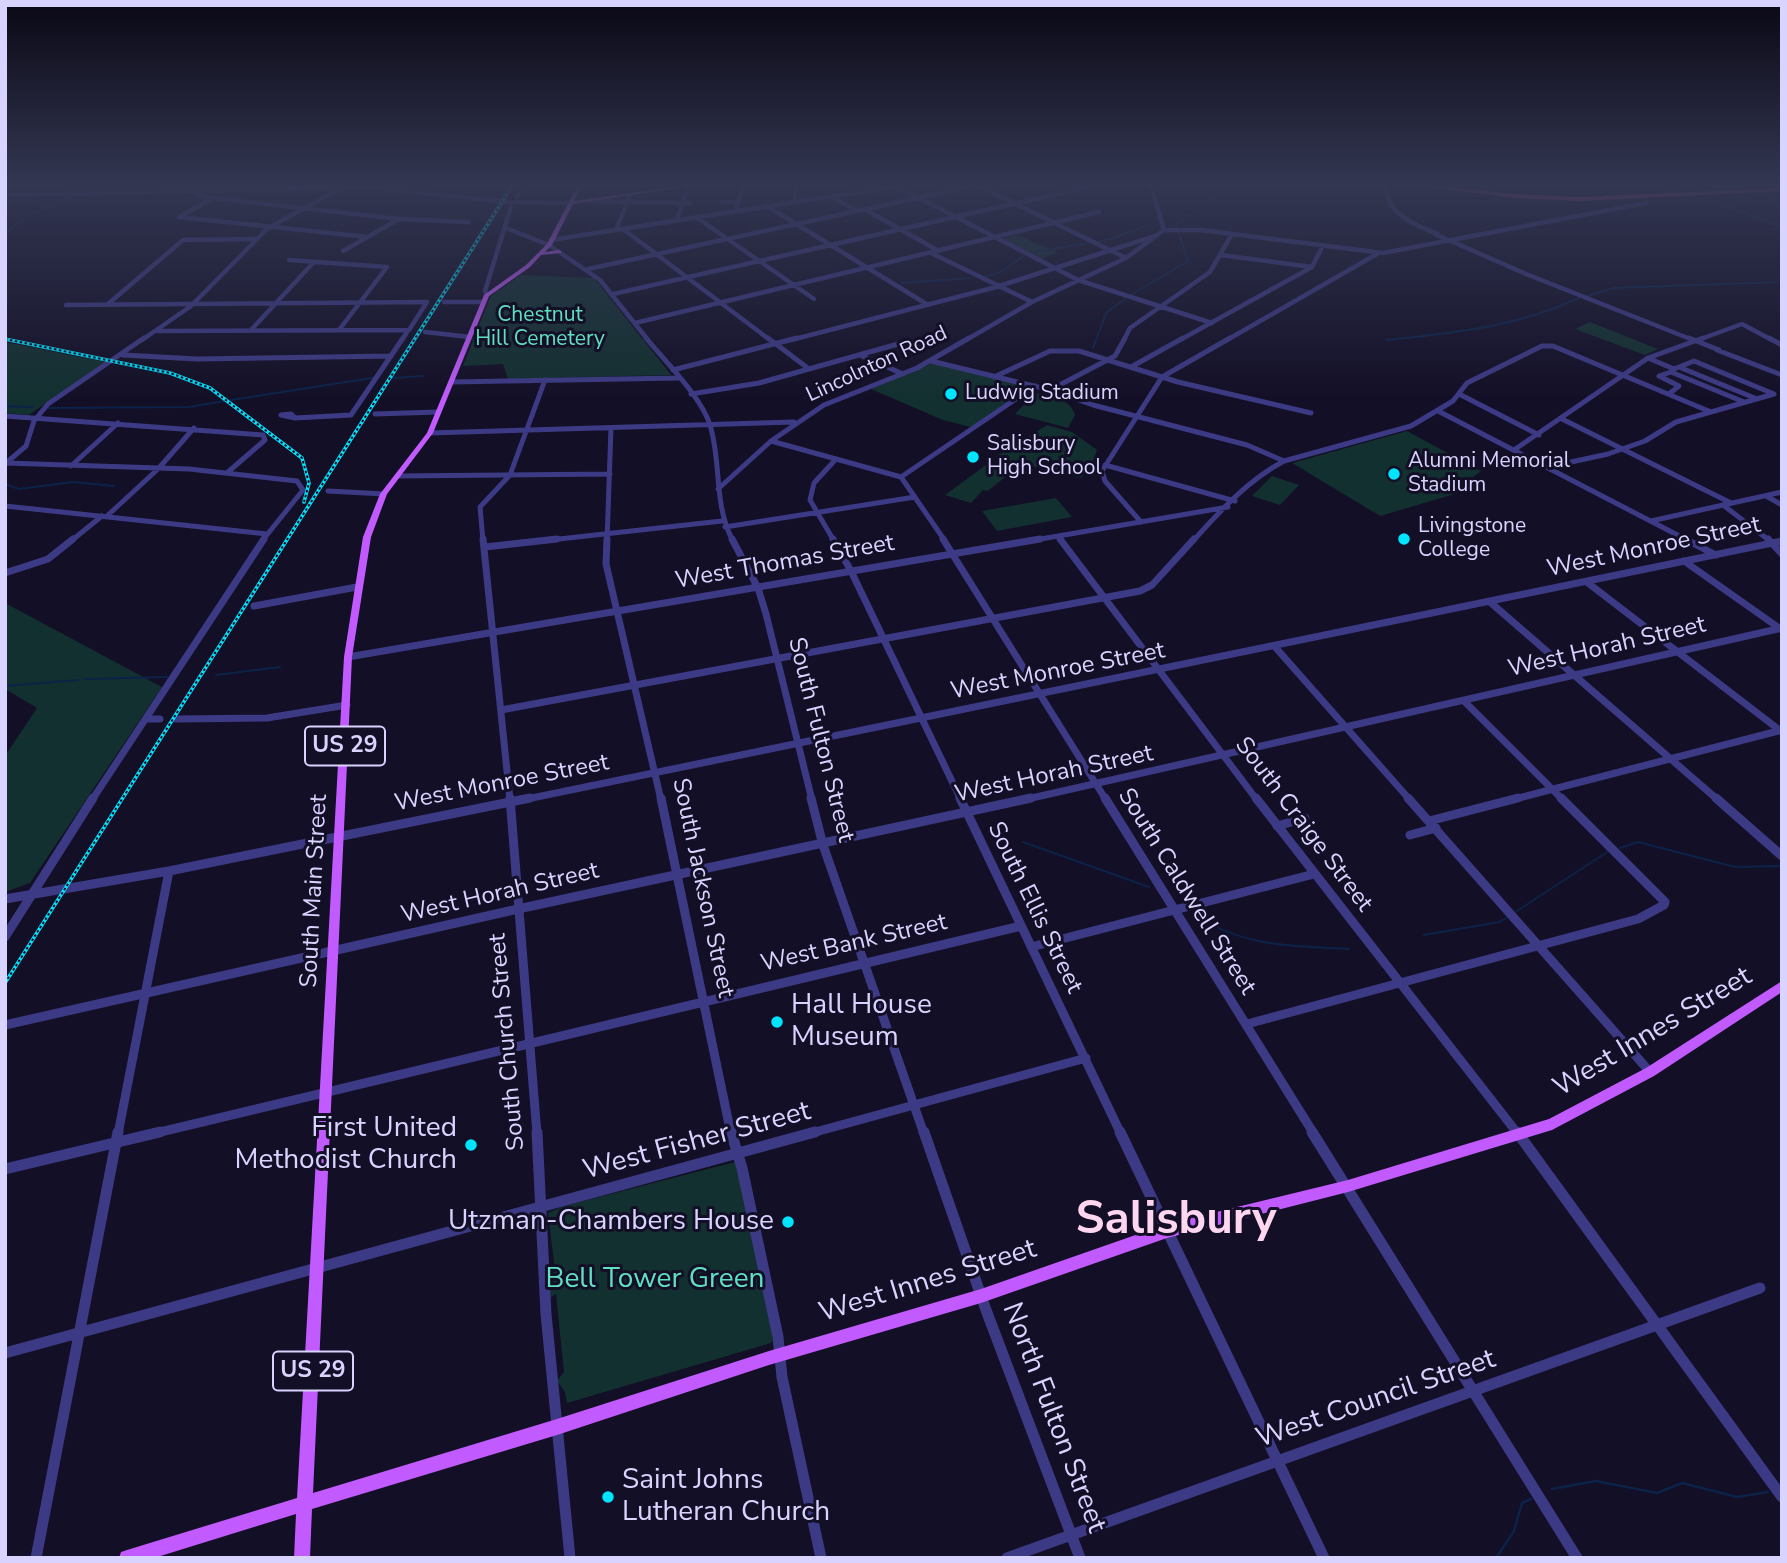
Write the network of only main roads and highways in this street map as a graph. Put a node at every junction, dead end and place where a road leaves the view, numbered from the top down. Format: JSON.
{"nodes":[{"id":1,"x":539,"y":256,"type":"edge"},
{"id":2,"x":1782,"y":986,"type":"edge"},
{"id":3,"x":306,"y":1503,"type":"junction"},
{"id":4,"x":127,"y":1558,"type":"edge"},
{"id":5,"x":302,"y":1558,"type":"edge"}],
"edges":[{"from":1,"to":3,"type":"main road","name":"South Main Street","number":"US 29"},
{"from":2,"to":3,"type":"main road","name":"West Innes Street"},
{"from":3,"to":4,"type":"main road","name":"West Innes Street"},
{"from":3,"to":5,"type":"main road","number":"US 29"}]}
